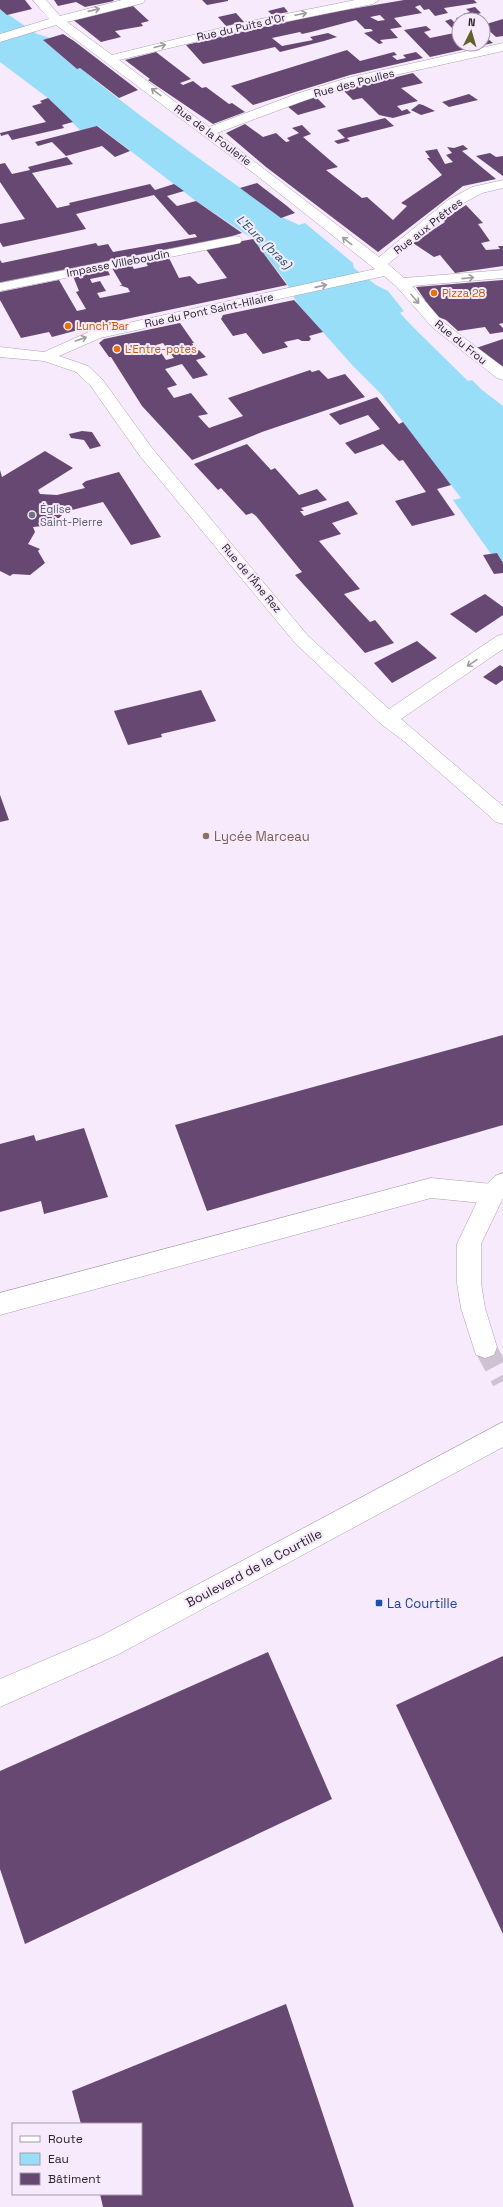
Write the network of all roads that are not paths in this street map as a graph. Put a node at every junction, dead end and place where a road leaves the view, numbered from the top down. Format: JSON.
{"nodes":[{"id":1,"x":39,"y":0,"type":"edge"},
{"id":2,"x":139,"y":0,"type":"edge"},
{"id":3,"x":373,"y":0,"type":"edge"},
{"id":4,"x":57,"y":20,"type":"junction"},
{"id":5,"x":0,"y":38,"type":"edge"},
{"id":6,"x":503,"y":47,"type":"edge"},
{"id":7,"x":109,"y":58,"type":"junction"},
{"id":8,"x":208,"y":132,"type":"junction"},
{"id":9,"x":503,"y":184,"type":"edge"},
{"id":10,"x":235,"y":240,"type":"dead end"},
{"id":11,"x":379,"y":270,"type":"junction"},
{"id":12,"x":503,"y":274,"type":"edge"},
{"id":13,"x":401,"y":283,"type":"junction"},
{"id":14,"x":0,"y":287,"type":"edge"},
{"id":15,"x":2,"y":348,"type":"edge"},
{"id":16,"x":46,"y":357,"type":"junction"},
{"id":17,"x":503,"y":375,"type":"edge"},
{"id":18,"x":503,"y":640,"type":"edge"},
{"id":19,"x":388,"y":719,"type":"junction"},
{"id":20,"x":503,"y":816,"type":"edge"},
{"id":21,"x":497,"y":1188,"type":"edge"},
{"id":22,"x":0,"y":1304,"type":"edge"},
{"id":23,"x":485,"y":1347,"type":"tunnel mouth"},
{"id":24,"x":503,"y":1434,"type":"edge"},
{"id":25,"x":0,"y":1693,"type":"edge"}],
"edges":[{"from":1,"to":4,"type":"street","name":"Rue de la Foulerie"},
{"from":4,"to":2,"type":"street","one_way":true},
{"from":7,"to":3,"type":"street","name":"Rue du Puits d'Or","one_way":true},
{"from":4,"to":5,"type":"street"},
{"from":4,"to":7,"type":"street","name":"Rue de la Foulerie"},
{"from":6,"to":8,"type":"street","name":"Rue des Poulies"},
{"from":8,"to":7,"type":"street","name":"Rue de la Foulerie","one_way":true},
{"from":11,"to":8,"type":"street","name":"Rue de la Foulerie","one_way":true},
{"from":9,"to":11,"type":"street","name":"Rue aux Prêtres"},
{"from":10,"to":14,"type":"street","name":"Impasse Villeboudin"},
{"from":11,"to":13,"type":"street","name":"Rue du Frou"},
{"from":16,"to":11,"type":"street","name":"Rue du Pont Saint-Hilaire","one_way":true},
{"from":13,"to":12,"type":"street","one_way":true},
{"from":13,"to":17,"type":"street","name":"Rue du Frou","one_way":true},
{"from":15,"to":16,"type":"street","name":"Rue de l'Âne Rez"},
{"from":16,"to":19,"type":"street","name":"Rue de l'Âne Rez"},
{"from":18,"to":19,"type":"street","one_way":true},
{"from":19,"to":20,"type":"street","name":"Rue de l'Âne Rez"},
{"from":21,"to":22,"type":"street"},
{"from":21,"to":23,"type":"street"},
{"from":24,"to":25,"type":"street","name":"Boulevard de la Courtille"}]}
